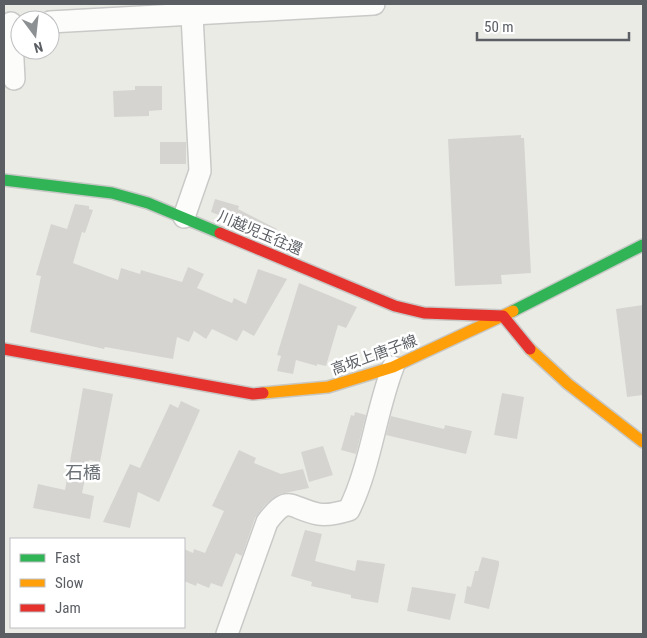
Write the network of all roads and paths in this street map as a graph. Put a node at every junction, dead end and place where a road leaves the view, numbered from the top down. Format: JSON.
{"nodes":[{"id":1,"x":374,"y":4,"type":"edge"},
{"id":2,"x":192,"y":15,"type":"junction"},
{"id":3,"x":60,"y":22,"type":"edge"},
{"id":4,"x":13,"y":60,"type":"edge"},
{"id":5,"x":14,"y":79,"type":"dead end"},
{"id":6,"x":4,"y":180,"type":"edge"},
{"id":7,"x":184,"y":217,"type":"junction"},
{"id":8,"x":643,"y":245,"type":"edge"},
{"id":9,"x":502,"y":316,"type":"junction"},
{"id":10,"x":4,"y":349,"type":"edge"},
{"id":11,"x":393,"y":367,"type":"junction"},
{"id":12,"x":643,"y":442,"type":"edge"},
{"id":13,"x":227,"y":634,"type":"edge"}],
"edges":[{"from":1,"to":2,"type":"street"},
{"from":2,"to":3,"type":"street"},
{"from":2,"to":7,"type":"street"},
{"from":4,"to":5,"type":"street"},
{"from":6,"to":7,"type":"street","name":"川越児玉往還"},
{"from":7,"to":9,"type":"street","name":"川越児玉往還"},
{"from":8,"to":9,"type":"street","name":"高坂上唐子線"},
{"from":9,"to":11,"type":"street","name":"高坂上唐子線"},
{"from":9,"to":12,"type":"street"},
{"from":10,"to":11,"type":"street","name":"高坂上唐子線"},
{"from":11,"to":13,"type":"street"}]}
